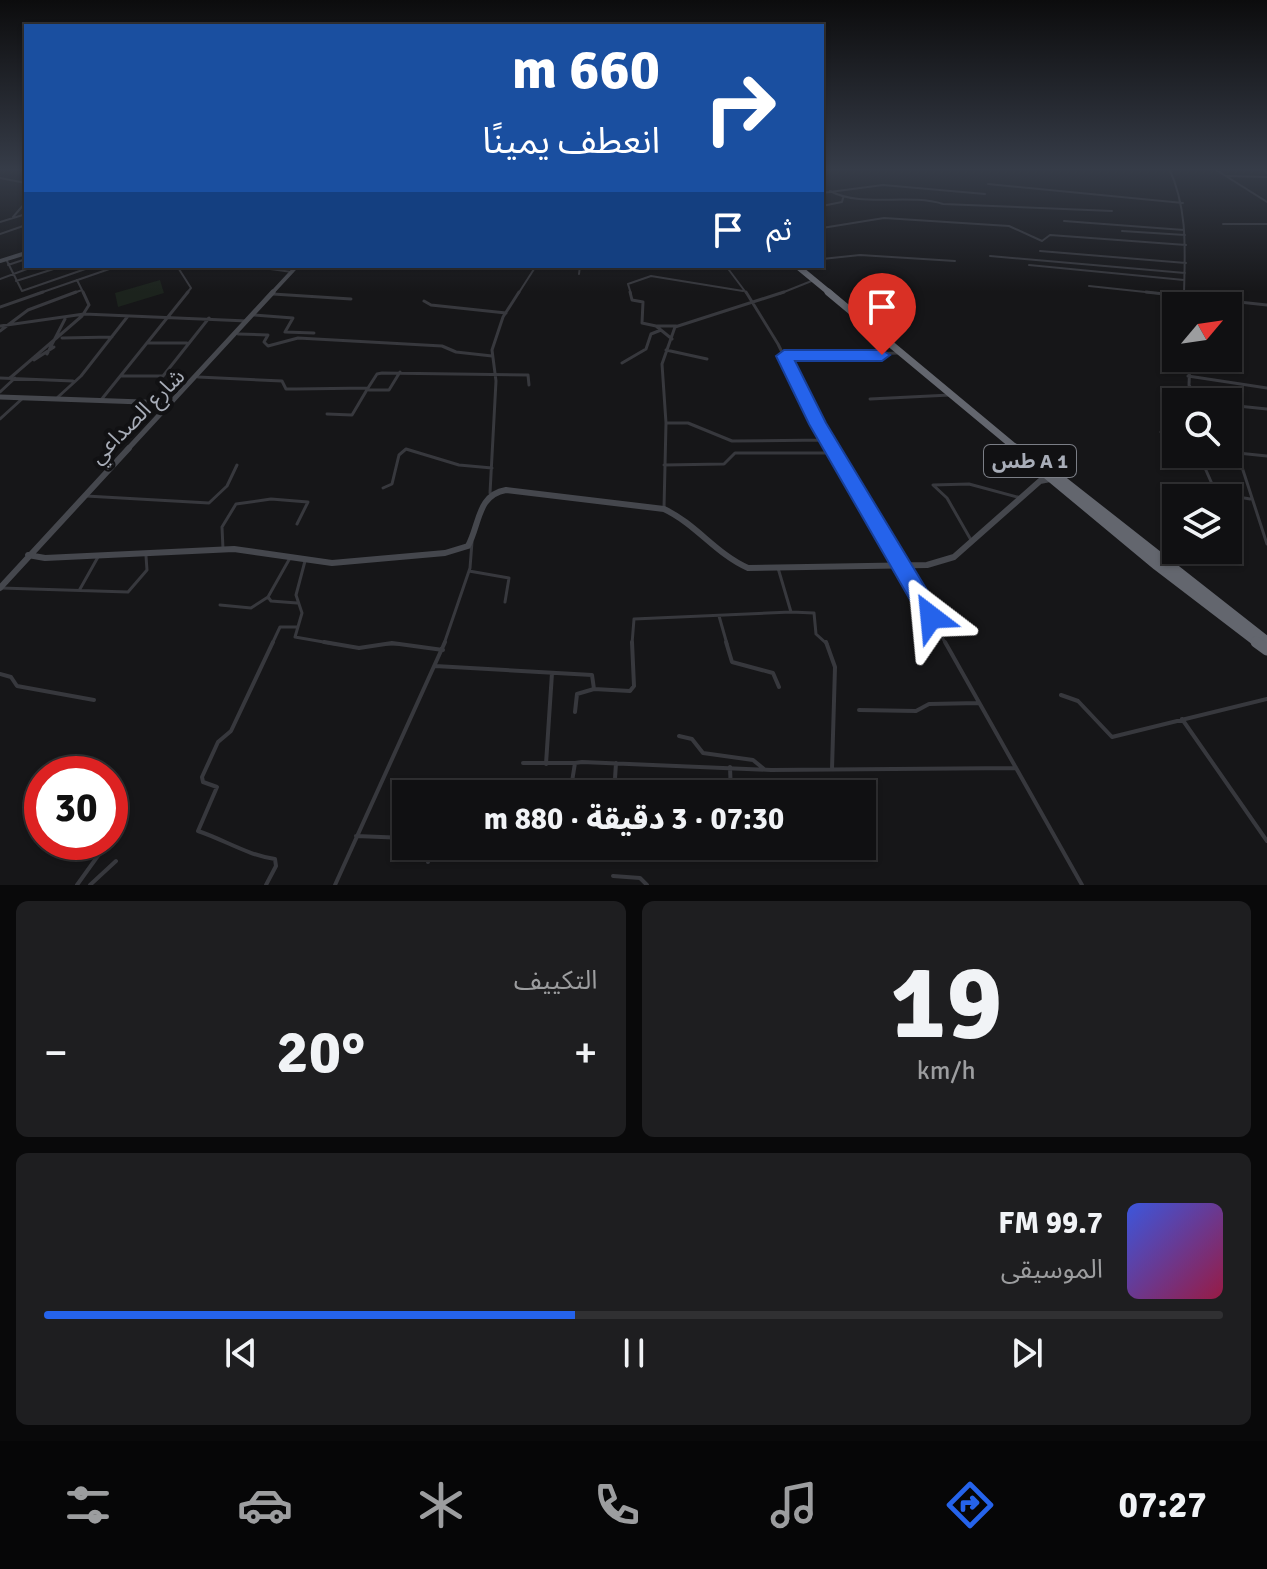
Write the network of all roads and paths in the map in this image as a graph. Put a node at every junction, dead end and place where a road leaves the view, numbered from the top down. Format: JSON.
{"nodes":[{"id":1,"x":20,"y":209,"type":"edge"},
{"id":2,"x":1087,"y":209,"type":"edge"},
{"id":3,"x":1183,"y":209,"type":"edge"},
{"id":4,"x":1112,"y":211,"type":"dead end"},
{"id":5,"x":24,"y":215,"type":"edge"},
{"id":6,"x":12,"y":218,"type":"junction"},
{"id":7,"x":1064,"y":221,"type":"dead end"},
{"id":8,"x":0,"y":222,"type":"edge"},
{"id":9,"x":1223,"y":224,"type":"dead end"},
{"id":10,"x":1267,"y":224,"type":"edge"},
{"id":11,"x":24,"y":226,"type":"edge"},
{"id":12,"x":824,"y":228,"type":"edge"},
{"id":13,"x":1185,"y":230,"type":"junction"},
{"id":14,"x":1122,"y":231,"type":"dead end"},
{"id":15,"x":0,"y":234,"type":"edge"},
{"id":16,"x":1185,"y":235,"type":"junction"},
{"id":17,"x":1186,"y":245,"type":"junction"},
{"id":18,"x":1040,"y":251,"type":"dead end"},
{"id":19,"x":24,"y":254,"type":"edge"},
{"id":20,"x":990,"y":256,"type":"dead end"},
{"id":21,"x":824,"y":259,"type":"edge"},
{"id":22,"x":955,"y":261,"type":"dead end"},
{"id":23,"x":5,"y":262,"type":"edge"},
{"id":24,"x":1186,"y":263,"type":"junction"},
{"id":25,"x":1029,"y":265,"type":"dead end"},
{"id":26,"x":29,"y":268,"type":"edge"},
{"id":27,"x":56,"y":268,"type":"edge"},
{"id":28,"x":63,"y":268,"type":"edge"},
{"id":29,"x":89,"y":268,"type":"edge"},
{"id":30,"x":112,"y":268,"type":"edge"},
{"id":31,"x":178,"y":268,"type":"edge"},
{"id":32,"x":392,"y":268,"type":"edge"},
{"id":33,"x":535,"y":268,"type":"edge"},
{"id":34,"x":580,"y":268,"type":"edge"},
{"id":35,"x":728,"y":268,"type":"edge"},
{"id":36,"x":802,"y":268,"type":"edge"},
{"id":37,"x":802,"y":268,"type":"edge"},
{"id":38,"x":295,"y":269,"type":"edge"},
{"id":39,"x":510,"y":269,"type":"dead end"},
{"id":40,"x":13,"y":273,"type":"junction"},
{"id":41,"x":1185,"y":273,"type":"junction"},
{"id":42,"x":579,"y":274,"type":"dead end"},
{"id":43,"x":67,"y":276,"type":"junction"},
{"id":44,"x":0,"y":279,"type":"edge"},
{"id":45,"x":77,"y":280,"type":"junction"},
{"id":46,"x":814,"y":280,"type":"junction"},
{"id":47,"x":1184,"y":280,"type":"junction"},
{"id":48,"x":16,"y":281,"type":"junction"},
{"id":49,"x":1089,"y":286,"type":"dead end"},
{"id":50,"x":82,"y":290,"type":"junction"},
{"id":51,"x":745,"y":291,"type":"junction"},
{"id":52,"x":1182,"y":292,"type":"edge"},
{"id":53,"x":1162,"y":293,"type":"edge"},
{"id":54,"x":273,"y":294,"type":"junction"},
{"id":55,"x":351,"y":299,"type":"dead end"},
{"id":56,"x":424,"y":301,"type":"dead end"},
{"id":57,"x":1242,"y":302,"type":"edge"},
{"id":58,"x":755,"y":304,"type":"junction"},
{"id":59,"x":1267,"y":305,"type":"edge"},
{"id":60,"x":0,"y":307,"type":"edge"},
{"id":61,"x":506,"y":313,"type":"junction"},
{"id":62,"x":84,"y":314,"type":"junction"},
{"id":63,"x":254,"y":315,"type":"junction"},
{"id":64,"x":128,"y":316,"type":"junction"},
{"id":65,"x":169,"y":316,"type":"junction"},
{"id":66,"x":209,"y":318,"type":"junction"},
{"id":67,"x":61,"y":320,"type":"junction"},
{"id":68,"x":249,"y":321,"type":"junction"},
{"id":69,"x":8,"y":325,"type":"junction"},
{"id":70,"x":677,"y":325,"type":"junction"},
{"id":71,"x":656,"y":326,"type":"junction"},
{"id":72,"x":0,"y":329,"type":"edge"},
{"id":73,"x":661,"y":330,"type":"junction"},
{"id":74,"x":314,"y":333,"type":"dead end"},
{"id":75,"x":238,"y":334,"type":"junction"},
{"id":76,"x":112,"y":337,"type":"junction"},
{"id":77,"x":62,"y":338,"type":"junction"},
{"id":78,"x":672,"y":339,"type":"junction"},
{"id":79,"x":147,"y":343,"type":"junction"},
{"id":80,"x":189,"y":343,"type":"junction"},
{"id":81,"x":56,"y":344,"type":"junction"},
{"id":82,"x":48,"y":348,"type":"junction"},
{"id":83,"x":666,"y":350,"type":"junction"},
{"id":84,"x":901,"y":353,"type":"junction"},
{"id":85,"x":47,"y":354,"type":"junction"},
{"id":86,"x":492,"y":356,"type":"junction"},
{"id":87,"x":784,"y":356,"type":"junction"},
{"id":88,"x":707,"y":359,"type":"dead end"},
{"id":89,"x":31,"y":361,"type":"junction"},
{"id":90,"x":622,"y":363,"type":"dead end"},
{"id":91,"x":400,"y":372,"type":"junction"},
{"id":92,"x":1188,"y":372,"type":"edge"},
{"id":93,"x":496,"y":375,"type":"junction"},
{"id":94,"x":120,"y":376,"type":"junction"},
{"id":95,"x":1188,"y":376,"type":"junction"},
{"id":96,"x":198,"y":377,"type":"junction"},
{"id":97,"x":0,"y":378,"type":"edge"},
{"id":98,"x":13,"y":378,"type":"junction"},
{"id":99,"x":73,"y":381,"type":"junction"},
{"id":100,"x":942,"y":384,"type":"junction"},
{"id":101,"x":529,"y":385,"type":"dead end"},
{"id":102,"x":1194,"y":388,"type":"edge"},
{"id":103,"x":1267,"y":388,"type":"edge"},
{"id":104,"x":368,"y":389,"type":"junction"},
{"id":105,"x":0,"y":394,"type":"edge"},
{"id":106,"x":951,"y":395,"type":"junction"},
{"id":107,"x":23,"y":398,"type":"junction"},
{"id":108,"x":57,"y":398,"type":"junction"},
{"id":109,"x":870,"y":399,"type":"dead end"},
{"id":110,"x":101,"y":400,"type":"junction"},
{"id":111,"x":172,"y":403,"type":"junction"},
{"id":112,"x":1242,"y":406,"type":"edge"},
{"id":113,"x":1267,"y":409,"type":"edge"},
{"id":114,"x":327,"y":414,"type":"dead end"},
{"id":115,"x":0,"y":419,"type":"edge"},
{"id":116,"x":666,"y":423,"type":"junction"},
{"id":117,"x":827,"y":440,"type":"junction"},
{"id":118,"x":835,"y":453,"type":"junction"},
{"id":119,"x":1242,"y":454,"type":"edge"},
{"id":120,"x":1267,"y":456,"type":"edge"},
{"id":121,"x":1033,"y":463,"type":"junction"},
{"id":122,"x":237,"y":465,"type":"dead end"},
{"id":123,"x":664,"y":465,"type":"junction"},
{"id":124,"x":492,"y":468,"type":"junction"},
{"id":125,"x":1205,"y":468,"type":"edge"},
{"id":126,"x":1239,"y":468,"type":"edge"},
{"id":127,"x":1051,"y":479,"type":"junction"},
{"id":128,"x":1037,"y":485,"type":"junction"},
{"id":129,"x":383,"y":488,"type":"dead end"},
{"id":130,"x":490,"y":493,"type":"junction"},
{"id":131,"x":82,"y":495,"type":"junction"},
{"id":132,"x":1022,"y":498,"type":"junction"},
{"id":133,"x":1250,"y":499,"type":"junction"},
{"id":134,"x":664,"y":509,"type":"junction"},
{"id":135,"x":297,"y":524,"type":"dead end"},
{"id":136,"x":971,"y":540,"type":"junction"},
{"id":137,"x":472,"y":542,"type":"junction"},
{"id":138,"x":1267,"y":544,"type":"edge"},
{"id":139,"x":223,"y":549,"type":"junction"},
{"id":140,"x":147,"y":553,"type":"junction"},
{"id":141,"x":28,"y":555,"type":"junction"},
{"id":142,"x":99,"y":555,"type":"junction"},
{"id":143,"x":290,"y":558,"type":"junction"},
{"id":144,"x":305,"y":561,"type":"junction"},
{"id":145,"x":903,"y":566,"type":"junction"},
{"id":146,"x":778,"y":568,"type":"junction"},
{"id":147,"x":469,"y":571,"type":"junction"},
{"id":148,"x":3,"y":581,"type":"edge"},
{"id":149,"x":0,"y":588,"type":"edge"},
{"id":150,"x":80,"y":589,"type":"junction"},
{"id":151,"x":268,"y":597,"type":"junction"},
{"id":152,"x":505,"y":602,"type":"dead end"},
{"id":153,"x":298,"y":603,"type":"junction"},
{"id":154,"x":220,"y":605,"type":"dead end"},
{"id":155,"x":791,"y":612,"type":"junction"},
{"id":156,"x":719,"y":616,"type":"junction"},
{"id":157,"x":297,"y":627,"type":"junction"},
{"id":158,"x":1267,"y":641,"type":"edge"},
{"id":159,"x":443,"y":650,"type":"junction"},
{"id":160,"x":1267,"y":650,"type":"edge"},
{"id":161,"x":435,"y":666,"type":"junction"},
{"id":162,"x":552,"y":673,"type":"junction"},
{"id":163,"x":0,"y":674,"type":"edge"},
{"id":164,"x":779,"y":687,"type":"dead end"},
{"id":165,"x":594,"y":689,"type":"junction"},
{"id":166,"x":1061,"y":695,"type":"dead end"},
{"id":167,"x":1267,"y":699,"type":"edge"},
{"id":168,"x":94,"y":700,"type":"dead end"},
{"id":169,"x":979,"y":703,"type":"junction"},
{"id":170,"x":859,"y":710,"type":"dead end"},
{"id":171,"x":575,"y":712,"type":"dead end"},
{"id":172,"x":1182,"y":719,"type":"junction"},
{"id":173,"x":679,"y":736,"type":"dead end"},
{"id":174,"x":523,"y":763,"type":"dead end"},
{"id":175,"x":575,"y":763,"type":"junction"},
{"id":176,"x":616,"y":763,"type":"junction"},
{"id":177,"x":546,"y":764,"type":"junction"},
{"id":178,"x":730,"y":767,"type":"junction"},
{"id":179,"x":1016,"y":768,"type":"junction"},
{"id":180,"x":765,"y":769,"type":"junction"},
{"id":181,"x":832,"y":769,"type":"junction"},
{"id":182,"x":572,"y":780,"type":"edge"},
{"id":183,"x":615,"y":780,"type":"edge"},
{"id":184,"x":730,"y":780,"type":"edge"},
{"id":185,"x":356,"y":836,"type":"junction"},
{"id":186,"x":392,"y":837,"type":"edge"},
{"id":187,"x":1267,"y":841,"type":"edge"},
{"id":188,"x":95,"y":860,"type":"edge"},
{"id":189,"x":116,"y":861,"type":"dead end"},
{"id":190,"x":613,"y":876,"type":"dead end"},
{"id":191,"x":77,"y":885,"type":"edge"},
{"id":192,"x":90,"y":885,"type":"edge"},
{"id":193,"x":266,"y":885,"type":"edge"},
{"id":194,"x":335,"y":885,"type":"edge"},
{"id":195,"x":647,"y":885,"type":"edge"},
{"id":196,"x":1082,"y":885,"type":"edge"}],
"edges":[{"from":1,"to":6,"type":"street"},
{"from":2,"to":4,"type":"street"},
{"from":3,"to":13,"type":"street"},
{"from":5,"to":6,"type":"street"},
{"from":6,"to":8,"type":"street"},
{"from":7,"to":13,"type":"street"},
{"from":9,"to":10,"type":"street"},
{"from":11,"to":15,"type":"street"},
{"from":12,"to":17,"type":"street"},
{"from":13,"to":16,"type":"street"},
{"from":14,"to":16,"type":"street"},
{"from":16,"to":17,"type":"street"},
{"from":17,"to":24,"type":"street"},
{"from":18,"to":24,"type":"street"},
{"from":19,"to":23,"type":"street"},
{"from":20,"to":41,"type":"street"},
{"from":21,"to":22,"type":"street"},
{"from":23,"to":40,"type":"street"},
{"from":24,"to":41,"type":"street"},
{"from":25,"to":47,"type":"street"},
{"from":26,"to":40,"type":"street"},
{"from":27,"to":48,"type":"street"},
{"from":28,"to":43,"type":"street"},
{"from":29,"to":43,"type":"street"},
{"from":30,"to":45,"type":"street"},
{"from":31,"to":65,"type":"street"},
{"from":32,"to":39,"type":"street"},
{"from":33,"to":61,"type":"street"},
{"from":34,"to":42,"type":"street"},
{"from":35,"to":51,"type":"street"},
{"from":36,"to":46,"type":"highway","number":"طس A 1"},
{"from":37,"to":100,"type":"highway"},
{"from":38,"to":54,"type":"street","name":"شارع الصداعي"},
{"from":40,"to":44,"type":"street"},
{"from":40,"to":48,"type":"street"},
{"from":41,"to":47,"type":"street"},
{"from":43,"to":48,"type":"street"},
{"from":45,"to":50,"type":"street"},
{"from":45,"to":60,"type":"street"},
{"from":46,"to":58,"type":"street"},
{"from":46,"to":84,"type":"highway","number":"طس A 1"},
{"from":47,"to":52,"type":"street"},
{"from":49,"to":53,"type":"street"},
{"from":50,"to":62,"type":"street"},
{"from":50,"to":69,"type":"street"},
{"from":51,"to":58,"type":"street"},
{"from":51,"to":71,"type":"street"},
{"from":54,"to":55,"type":"street"},
{"from":54,"to":63,"type":"street","name":"شارع الصداعي"},
{"from":56,"to":61,"type":"street"},
{"from":57,"to":59,"type":"street"},
{"from":58,"to":70,"type":"street"},
{"from":58,"to":87,"type":"street"},
{"from":61,"to":86,"type":"street"},
{"from":62,"to":64,"type":"street"},
{"from":62,"to":67,"type":"street"},
{"from":62,"to":77,"type":"street"},
{"from":63,"to":68,"type":"street","name":"شارع الصداعي"},
{"from":63,"to":74,"type":"street"},
{"from":64,"to":65,"type":"street"},
{"from":64,"to":76,"type":"street"},
{"from":65,"to":66,"type":"street"},
{"from":65,"to":79,"type":"street"},
{"from":66,"to":68,"type":"street"},
{"from":66,"to":80,"type":"street"},
{"from":67,"to":69,"type":"street"},
{"from":67,"to":82,"type":"street"},
{"from":68,"to":75,"type":"street","name":"شارع الصداعي"},
{"from":69,"to":72,"type":"street"},
{"from":70,"to":71,"type":"street"},
{"from":70,"to":78,"type":"street"},
{"from":71,"to":73,"type":"street"},
{"from":73,"to":78,"type":"street"},
{"from":73,"to":90,"type":"street"},
{"from":75,"to":86,"type":"street"},
{"from":75,"to":96,"type":"street","name":"شارع الصداعي"},
{"from":76,"to":77,"type":"street"},
{"from":76,"to":99,"type":"street"},
{"from":77,"to":81,"type":"street"},
{"from":78,"to":83,"type":"street"},
{"from":79,"to":80,"type":"street"},
{"from":79,"to":94,"type":"street"},
{"from":80,"to":94,"type":"street"},
{"from":81,"to":82,"type":"street"},
{"from":81,"to":85,"type":"street"},
{"from":82,"to":85,"type":"street"},
{"from":82,"to":89,"type":"street"},
{"from":83,"to":88,"type":"street"},
{"from":83,"to":116,"type":"street"},
{"from":84,"to":87,"type":"street"},
{"from":84,"to":100,"type":"highway","number":"طس A 1"},
{"from":85,"to":89,"type":"street"},
{"from":86,"to":93,"type":"street"},
{"from":87,"to":117,"type":"street"},
{"from":89,"to":98,"type":"street"},
{"from":91,"to":93,"type":"street"},
{"from":91,"to":104,"type":"street"},
{"from":91,"to":104,"type":"street"},
{"from":92,"to":95,"type":"street"},
{"from":93,"to":101,"type":"street"},
{"from":93,"to":124,"type":"street"},
{"from":94,"to":110,"type":"street"},
{"from":95,"to":102,"type":"street"},
{"from":95,"to":103,"type":"street"},
{"from":96,"to":104,"type":"street"},
{"from":96,"to":111,"type":"street","name":"شارع الصداعي"},
{"from":97,"to":98,"type":"street"},
{"from":98,"to":99,"type":"street"},
{"from":98,"to":105,"type":"street"},
{"from":99,"to":108,"type":"street"},
{"from":100,"to":106,"type":"highway","number":"طس A 1"},
{"from":100,"to":158,"type":"highway"},
{"from":104,"to":114,"type":"street"},
{"from":105,"to":107,"type":"street"},
{"from":106,"to":109,"type":"street"},
{"from":106,"to":121,"type":"highway","number":"طس A 1"},
{"from":107,"to":108,"type":"street"},
{"from":107,"to":115,"type":"street"},
{"from":108,"to":110,"type":"street"},
{"from":110,"to":111,"type":"street"},
{"from":111,"to":131,"type":"street","name":"شارع الصداعي"},
{"from":112,"to":113,"type":"street"},
{"from":116,"to":117,"type":"street"},
{"from":116,"to":123,"type":"street"},
{"from":117,"to":118,"type":"street"},
{"from":118,"to":123,"type":"street"},
{"from":118,"to":145,"type":"street"},
{"from":119,"to":120,"type":"street"},
{"from":121,"to":127,"type":"highway","number":"طس A 1"},
{"from":121,"to":128,"type":"street"},
{"from":122,"to":131,"type":"street"},
{"from":123,"to":134,"type":"street"},
{"from":124,"to":129,"type":"street"},
{"from":124,"to":130,"type":"street"},
{"from":125,"to":133,"type":"street"},
{"from":126,"to":133,"type":"street"},
{"from":127,"to":128,"type":"street"},
{"from":127,"to":160,"type":"highway","number":"طس A 1"},
{"from":128,"to":132,"type":"street"},
{"from":130,"to":134,"type":"street"},
{"from":130,"to":137,"type":"street"},
{"from":131,"to":141,"type":"street","name":"شارع الصداعي"},
{"from":132,"to":136,"type":"street"},
{"from":132,"to":136,"type":"street"},
{"from":133,"to":138,"type":"street"},
{"from":134,"to":146,"type":"street"},
{"from":135,"to":139,"type":"street"},
{"from":136,"to":145,"type":"street"},
{"from":137,"to":144,"type":"street"},
{"from":137,"to":147,"type":"street"},
{"from":139,"to":140,"type":"street"},
{"from":139,"to":143,"type":"street"},
{"from":140,"to":142,"type":"street"},
{"from":140,"to":150,"type":"street"},
{"from":141,"to":142,"type":"street"},
{"from":141,"to":148,"type":"street","name":"شارع الصداعي"},
{"from":142,"to":150,"type":"street"},
{"from":143,"to":144,"type":"street"},
{"from":143,"to":151,"type":"street"},
{"from":144,"to":153,"type":"street"},
{"from":145,"to":146,"type":"street"},
{"from":145,"to":169,"type":"street"},
{"from":146,"to":155,"type":"street"},
{"from":147,"to":152,"type":"street"},
{"from":147,"to":159,"type":"street"},
{"from":148,"to":149,"type":"street","name":"شارع الصداعي"},
{"from":149,"to":150,"type":"street"},
{"from":151,"to":153,"type":"street"},
{"from":151,"to":154,"type":"street"},
{"from":153,"to":157,"type":"street"},
{"from":155,"to":156,"type":"street"},
{"from":155,"to":181,"type":"street"},
{"from":156,"to":164,"type":"street"},
{"from":156,"to":165,"type":"street"},
{"from":157,"to":159,"type":"street"},
{"from":157,"to":193,"type":"street"},
{"from":159,"to":161,"type":"street"},
{"from":161,"to":162,"type":"street"},
{"from":161,"to":185,"type":"street"},
{"from":162,"to":165,"type":"street"},
{"from":162,"to":177,"type":"street"},
{"from":163,"to":168,"type":"street"},
{"from":165,"to":171,"type":"street"},
{"from":166,"to":172,"type":"street"},
{"from":167,"to":172,"type":"street"},
{"from":169,"to":170,"type":"street"},
{"from":169,"to":179,"type":"street"},
{"from":172,"to":187,"type":"street"},
{"from":173,"to":180,"type":"street"},
{"from":174,"to":177,"type":"street"},
{"from":175,"to":176,"type":"street"},
{"from":175,"to":177,"type":"street"},
{"from":175,"to":182,"type":"street"},
{"from":176,"to":178,"type":"street"},
{"from":176,"to":183,"type":"street"},
{"from":178,"to":180,"type":"street"},
{"from":178,"to":184,"type":"street"},
{"from":179,"to":181,"type":"street"},
{"from":179,"to":196,"type":"street"},
{"from":180,"to":181,"type":"street"},
{"from":185,"to":186,"type":"street"},
{"from":185,"to":194,"type":"street"},
{"from":188,"to":191,"type":"street"},
{"from":189,"to":192,"type":"street"},
{"from":190,"to":195,"type":"street"}]}
